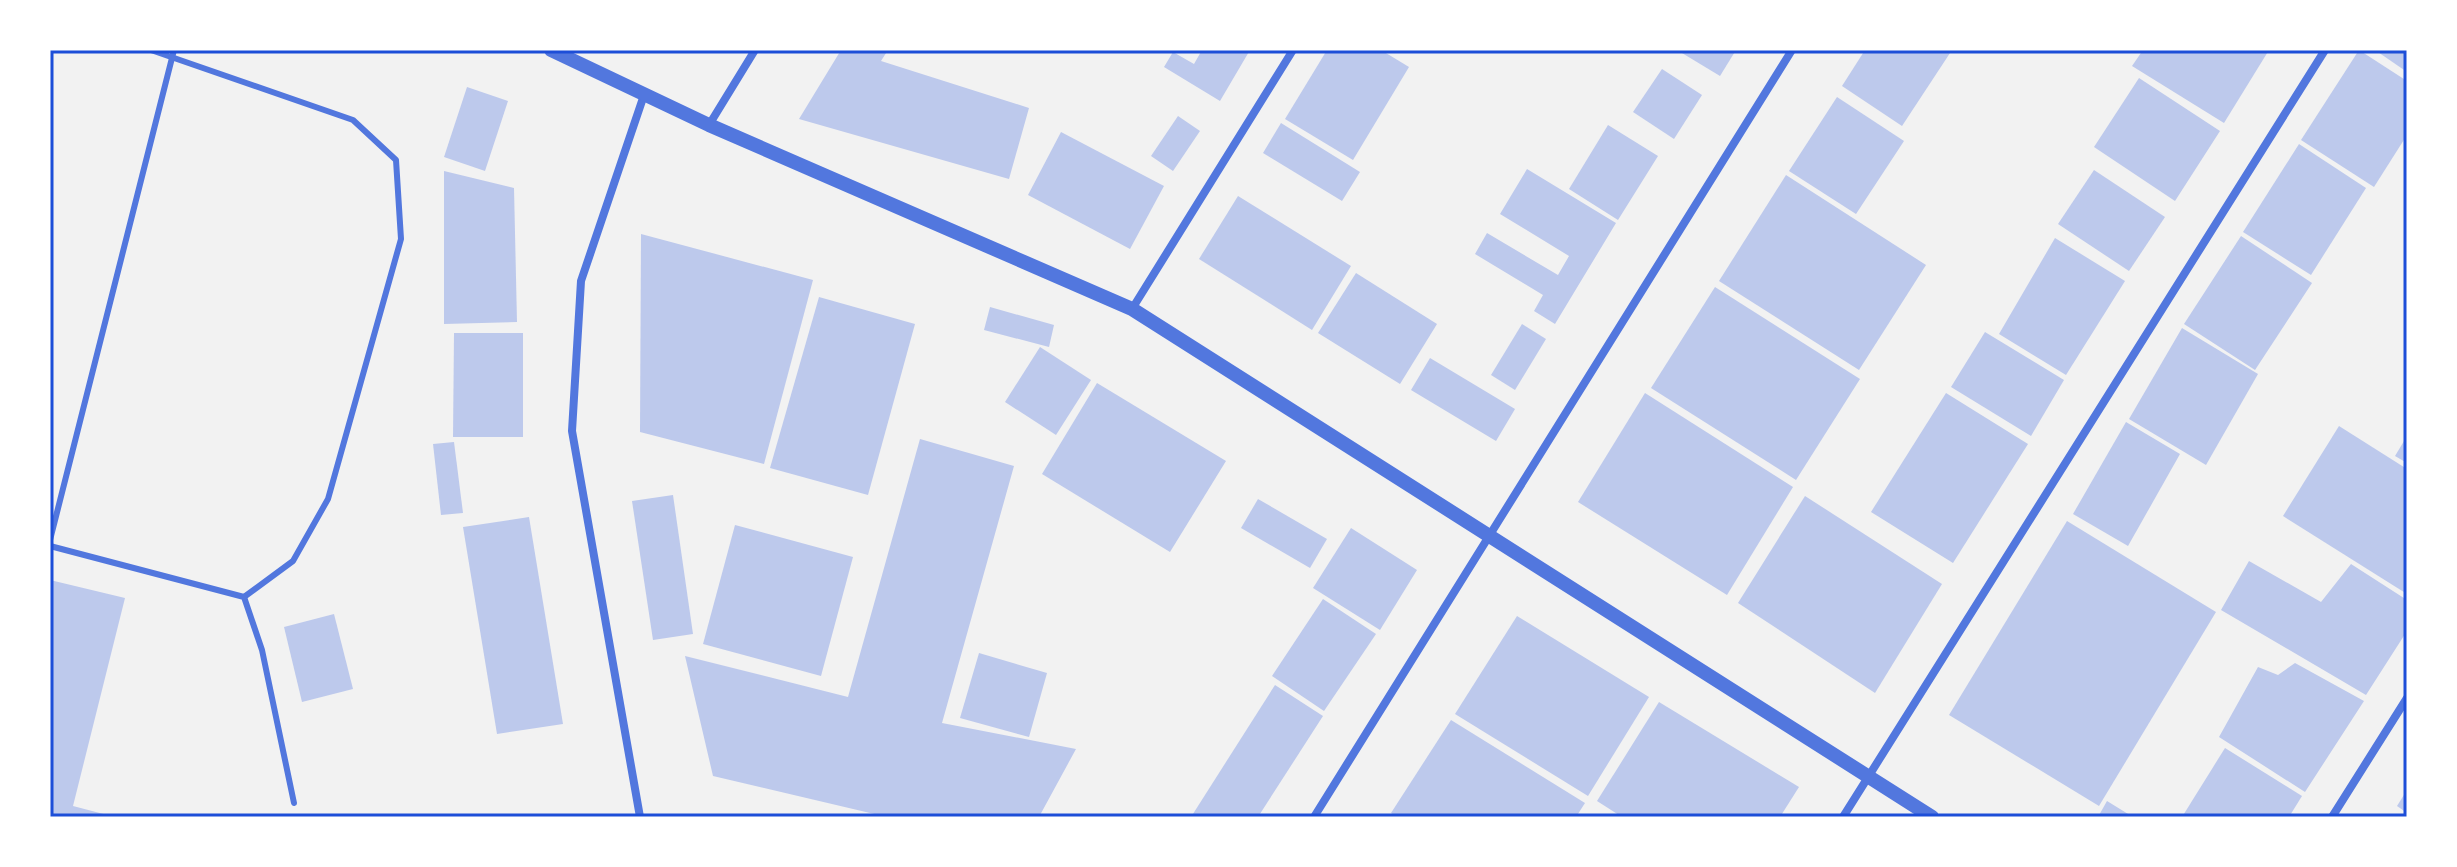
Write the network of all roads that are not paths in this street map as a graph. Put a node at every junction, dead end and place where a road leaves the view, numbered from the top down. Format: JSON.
{"nodes":[{"id":1,"x":151,"y":50,"type":"edge"},
{"id":2,"x":174,"y":50,"type":"edge"},
{"id":3,"x":551,"y":50,"type":"edge"},
{"id":4,"x":755,"y":50,"type":"edge"},
{"id":5,"x":1293,"y":50,"type":"edge"},
{"id":6,"x":1792,"y":50,"type":"edge"},
{"id":7,"x":2325,"y":50,"type":"edge"},
{"id":8,"x":171,"y":58,"type":"junction"},
{"id":9,"x":644,"y":95,"type":"junction"},
{"id":10,"x":709,"y":125,"type":"junction"},
{"id":11,"x":1132,"y":309,"type":"junction"},
{"id":12,"x":1490,"y":537,"type":"junction"},
{"id":13,"x":50,"y":543,"type":"edge"},
{"id":14,"x":244,"y":597,"type":"junction"},
{"id":15,"x":2407,"y":698,"type":"edge"},
{"id":16,"x":1868,"y":776,"type":"junction"},
{"id":17,"x":294,"y":803,"type":"dead end"},
{"id":18,"x":640,"y":817,"type":"edge"},
{"id":19,"x":1314,"y":817,"type":"edge"},
{"id":20,"x":1843,"y":817,"type":"edge"},
{"id":21,"x":1932,"y":817,"type":"edge"},
{"id":22,"x":2332,"y":817,"type":"edge"}],
"edges":[{"from":1,"to":8,"type":"lane"},
{"from":2,"to":8,"type":"lane"},
{"from":3,"to":9,"type":"street"},
{"from":4,"to":10,"type":"street"},
{"from":5,"to":11,"type":"street"},
{"from":6,"to":12,"type":"street"},
{"from":7,"to":16,"type":"street"},
{"from":8,"to":13,"type":"lane"},
{"from":8,"to":14,"type":"lane"},
{"from":9,"to":10,"type":"street"},
{"from":9,"to":18,"type":"street"},
{"from":10,"to":11,"type":"street"},
{"from":11,"to":12,"type":"street"},
{"from":12,"to":16,"type":"street"},
{"from":12,"to":19,"type":"street"},
{"from":13,"to":14,"type":"lane"},
{"from":14,"to":17,"type":"lane"},
{"from":15,"to":22,"type":"street"},
{"from":16,"to":20,"type":"street"},
{"from":16,"to":21,"type":"street"}]}
